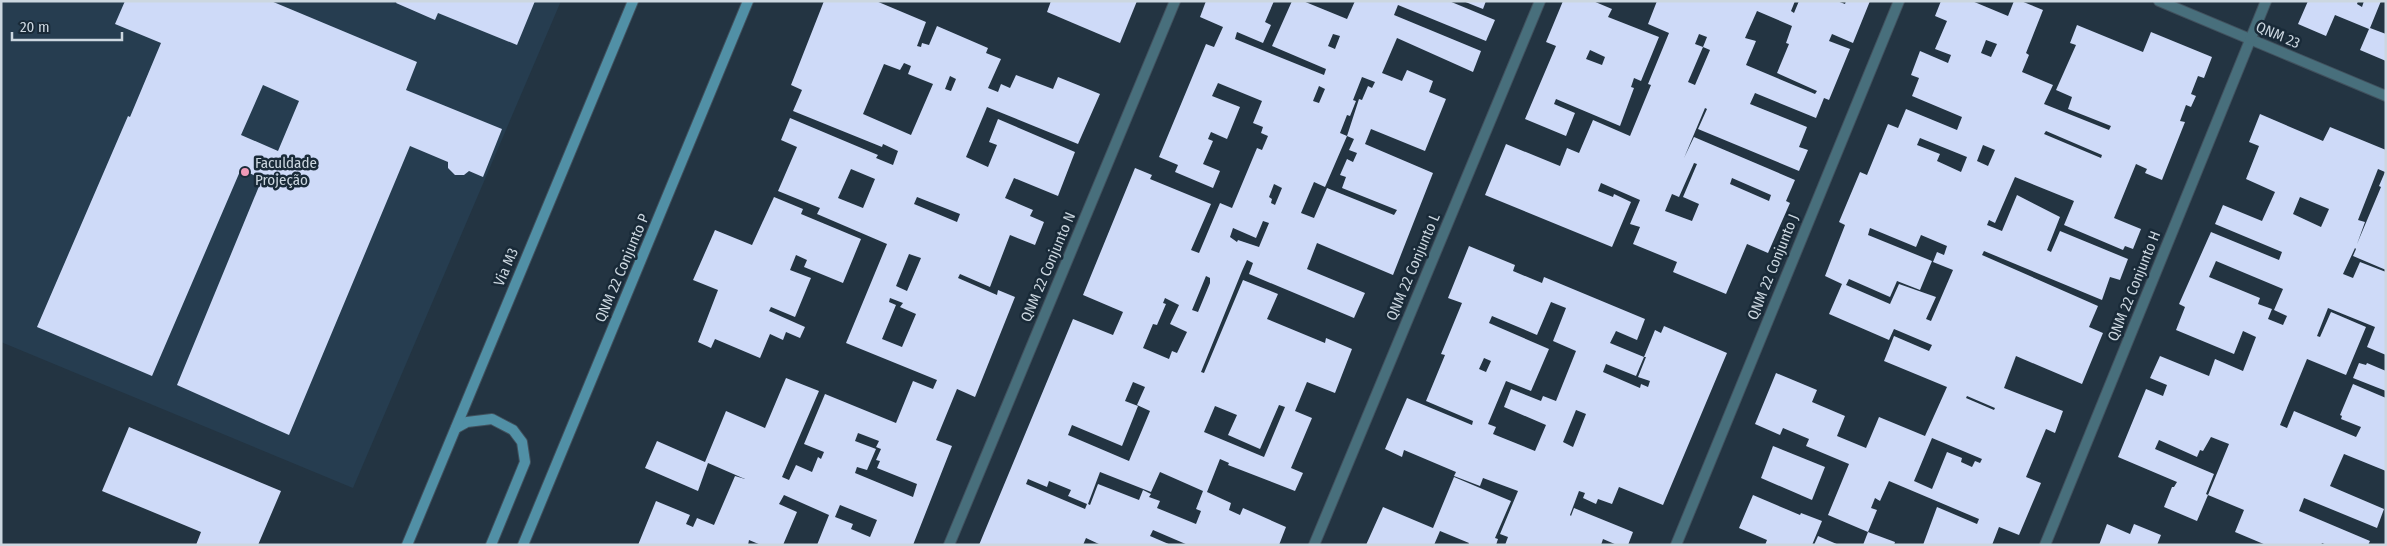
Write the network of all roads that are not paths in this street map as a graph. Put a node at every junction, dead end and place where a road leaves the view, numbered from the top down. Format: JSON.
{"nodes":[{"id":1,"x":633,"y":1,"type":"edge"},
{"id":2,"x":748,"y":1,"type":"edge"},
{"id":3,"x":1175,"y":1,"type":"edge"},
{"id":4,"x":1540,"y":1,"type":"edge"},
{"id":5,"x":1899,"y":1,"type":"edge"},
{"id":6,"x":2159,"y":1,"type":"edge"},
{"id":7,"x":2266,"y":1,"type":"edge"},
{"id":8,"x":2250,"y":40,"type":"junction"},
{"id":9,"x":2386,"y":96,"type":"edge"},
{"id":10,"x":456,"y":428,"type":"junction"},
{"id":11,"x":407,"y":545,"type":"edge"},
{"id":12,"x":491,"y":545,"type":"edge"},
{"id":13,"x":523,"y":545,"type":"edge"},
{"id":14,"x":950,"y":545,"type":"edge"},
{"id":15,"x":1314,"y":545,"type":"edge"},
{"id":16,"x":1676,"y":545,"type":"edge"},
{"id":17,"x":2045,"y":545,"type":"edge"}],
"edges":[{"from":1,"to":10,"type":"main road","name":"Via M3"},
{"from":2,"to":13,"type":"main road","name":"QNM 22 Conjunto P"},
{"from":3,"to":14,"type":"street","name":"QNM 22 Conjunto N"},
{"from":4,"to":15,"type":"street","name":"QNM 22 Conjunto L"},
{"from":5,"to":16,"type":"street","name":"QNM 22 Conjunto J"},
{"from":6,"to":8,"type":"street","name":"QNM 23"},
{"from":7,"to":8,"type":"street","name":"QNM 22 Conjunto H"},
{"from":8,"to":9,"type":"street","name":"QNM 23"},
{"from":8,"to":17,"type":"street","name":"QNM 22 Conjunto H"},
{"from":10,"to":11,"type":"main road","name":"Via M3"},
{"from":10,"to":12,"type":"main road"}]}
